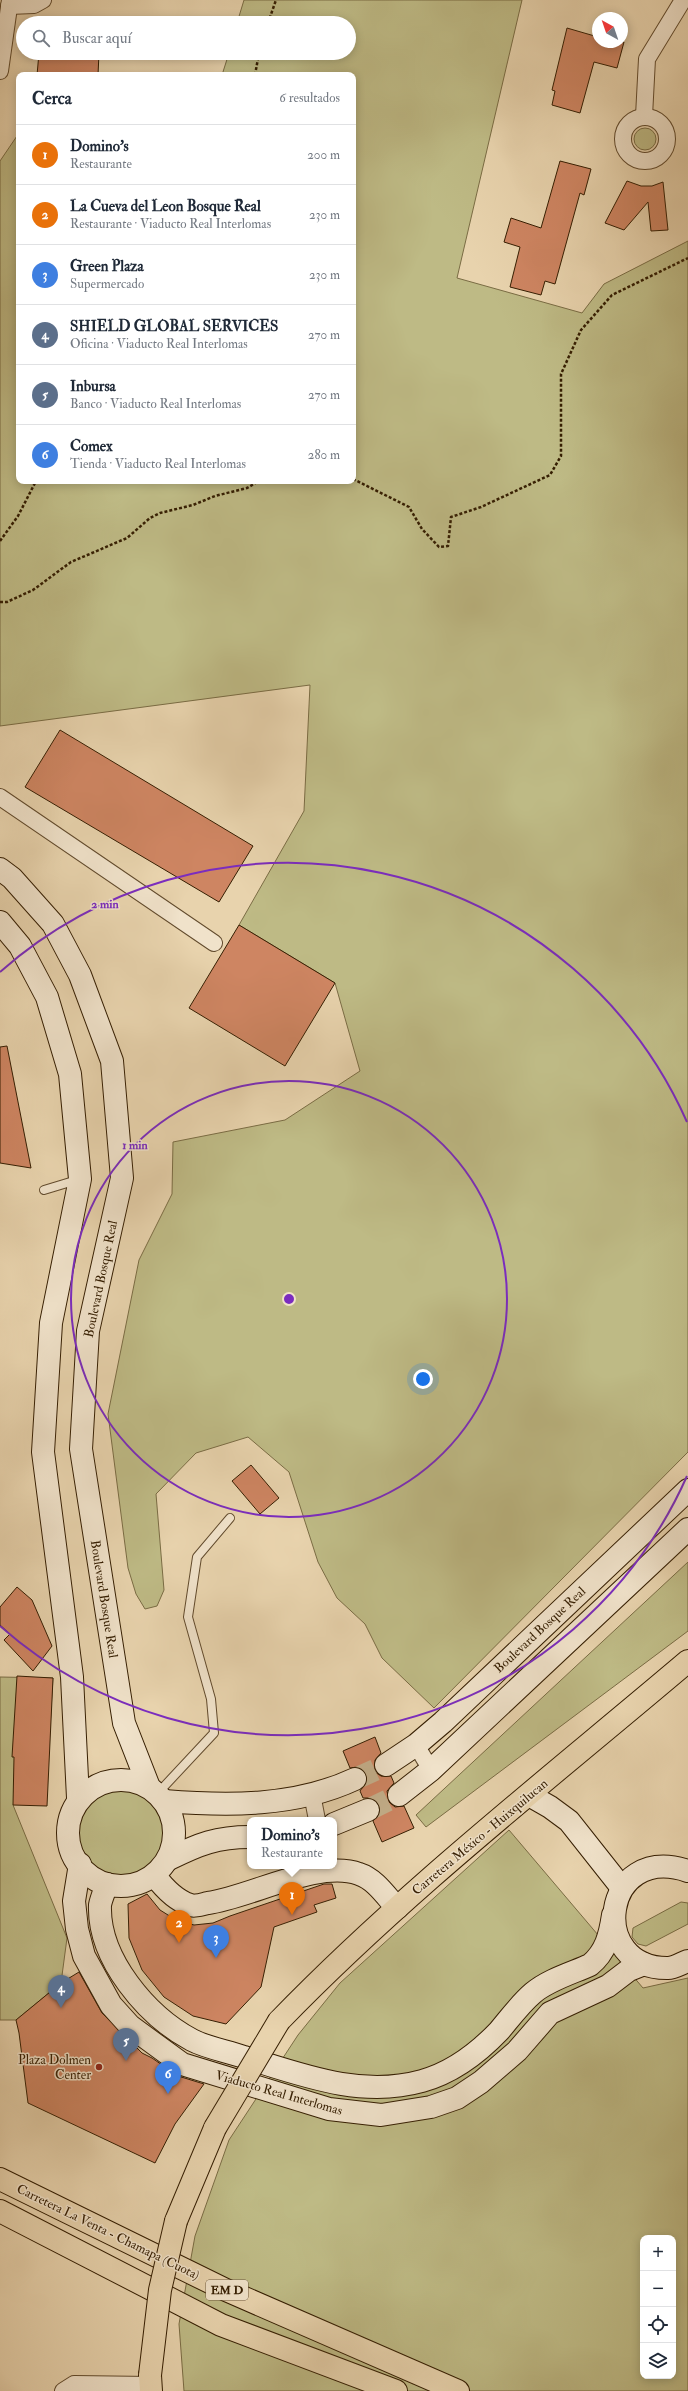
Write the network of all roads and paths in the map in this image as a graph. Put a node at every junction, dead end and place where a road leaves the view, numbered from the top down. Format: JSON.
{"nodes":[{"id":1,"x":42,"y":0,"type":"edge"},
{"id":2,"x":276,"y":0,"type":"edge"},
{"id":3,"x":683,"y":0,"type":"edge"},
{"id":4,"x":10,"y":3,"type":"edge"},
{"id":5,"x":270,"y":16,"type":"edge"},
{"id":6,"x":258,"y":60,"type":"edge"},
{"id":7,"x":0,"y":71,"type":"edge"},
{"id":8,"x":256,"y":72,"type":"edge"},
{"id":9,"x":644,"y":116,"type":"dead end"},
{"id":10,"x":688,"y":258,"type":"edge"},
{"id":11,"x":356,"y":480,"type":"edge"},
{"id":12,"x":34,"y":484,"type":"edge"},
{"id":13,"x":254,"y":484,"type":"edge"},
{"id":14,"x":0,"y":541,"type":"edge"},
{"id":15,"x":0,"y":602,"type":"edge"},
{"id":16,"x":0,"y":797,"type":"edge"},
{"id":17,"x":0,"y":869,"type":"edge"},
{"id":18,"x":0,"y":922,"type":"edge"},
{"id":19,"x":214,"y":943,"type":"dead end"},
{"id":20,"x":80,"y":1179,"type":"junction"},
{"id":21,"x":44,"y":1190,"type":"dead end"},
{"id":22,"x":688,"y":1490,"type":"edge"},
{"id":23,"x":230,"y":1518,"type":"dead end"},
{"id":24,"x":688,"y":1529,"type":"edge"},
{"id":25,"x":688,"y":1661,"type":"edge"},
{"id":26,"x":416,"y":1745,"type":"junction"},
{"id":27,"x":386,"y":1765,"type":"tunnel mouth"},
{"id":28,"x":431,"y":1770,"type":"junction"},
{"id":29,"x":355,"y":1779,"type":"tunnel mouth"},
{"id":30,"x":156,"y":1794,"type":"junction"},
{"id":31,"x":312,"y":1794,"type":"junction"},
{"id":32,"x":399,"y":1795,"type":"tunnel mouth"},
{"id":33,"x":529,"y":1795,"type":"junction"},
{"id":34,"x":78,"y":1798,"type":"junction"},
{"id":35,"x":368,"y":1810,"type":"tunnel mouth"},
{"id":36,"x":316,"y":1817,"type":"edge"},
{"id":37,"x":337,"y":1823,"type":"edge"},
{"id":38,"x":247,"y":1837,"type":"edge"},
{"id":39,"x":169,"y":1859,"type":"junction"},
{"id":40,"x":80,"y":1864,"type":"junction"},
{"id":41,"x":688,"y":1871,"type":"edge"},
{"id":42,"x":155,"y":1876,"type":"junction"},
{"id":43,"x":107,"y":1884,"type":"junction"},
{"id":44,"x":622,"y":1888,"type":"junction"},
{"id":45,"x":397,"y":1908,"type":"junction"},
{"id":46,"x":613,"y":1916,"type":"junction"},
{"id":47,"x":688,"y":1961,"type":"edge"},
{"id":48,"x":644,"y":1964,"type":"junction"},
{"id":49,"x":0,"y":2179,"type":"edge"},
{"id":50,"x":0,"y":2211,"type":"edge"},
{"id":51,"x":150,"y":2384,"type":"edge"},
{"id":52,"x":63,"y":2391,"type":"edge"},
{"id":53,"x":396,"y":2391,"type":"edge"},
{"id":54,"x":458,"y":2391,"type":"edge"}],
"edges":[{"from":1,"to":4,"type":"street"},
{"from":2,"to":5,"type":"path"},
{"from":3,"to":9,"type":"street"},
{"from":4,"to":7,"type":"street"},
{"from":6,"to":8,"type":"path"},
{"from":10,"to":11,"type":"path"},
{"from":12,"to":14,"type":"path"},
{"from":13,"to":15,"type":"path"},
{"from":16,"to":19,"type":"street"},
{"from":17,"to":30,"type":"main road","name":"Boulevard Bosque Real"},
{"from":18,"to":20,"type":"main road"},
{"from":20,"to":21,"type":"lane"},
{"from":20,"to":34,"type":"main road"},
{"from":22,"to":26,"type":"main road","name":"Boulevard Bosque Real"},
{"from":23,"to":30,"type":"lane"},
{"from":24,"to":28,"type":"main road"},
{"from":25,"to":33,"type":"main road","name":"Carretera México - Huixquilucan"},
{"from":26,"to":27,"type":"main road","name":"Boulevard Bosque Real"},
{"from":26,"to":28,"type":"street"},
{"from":28,"to":32,"type":"main road"},
{"from":29,"to":31,"type":"main road"},
{"from":30,"to":31,"type":"main road"},
{"from":30,"to":34,"type":"main road"},
{"from":30,"to":39,"type":"main road"},
{"from":31,"to":36,"type":"street"},
{"from":33,"to":44,"type":"main road"},
{"from":33,"to":45,"type":"main road","name":"Carretera México - Huixquilucan"},
{"from":34,"to":40,"type":"main road"},
{"from":35,"to":37,"type":"main road"},
{"from":38,"to":39,"type":"main road"},
{"from":39,"to":42,"type":"main road"},
{"from":40,"to":43,"type":"main road"},
{"from":40,"to":48,"type":"main road","name":"Viaducto Real Interlomas"},
{"from":41,"to":44,"type":"main road"},
{"from":42,"to":43,"type":"main road"},
{"from":42,"to":45,"type":"main road"},
{"from":43,"to":46,"type":"main road","name":"Viaducto Real Interlomas"},
{"from":44,"to":46,"type":"main road","name":"Viaducto Real Interlomas"},
{"from":45,"to":51,"type":"main road","name":"Carretera México - Huixquilucan","bridge":true},
{"from":46,"to":48,"type":"main road"},
{"from":47,"to":48,"type":"main road"},
{"from":49,"to":54,"type":"main road","name":"Carretera La Venta - Chamapa (Cuota)","number":"EM D"},
{"from":50,"to":53,"type":"main road","number":"EM D"},
{"from":51,"to":52,"type":"street"}]}
